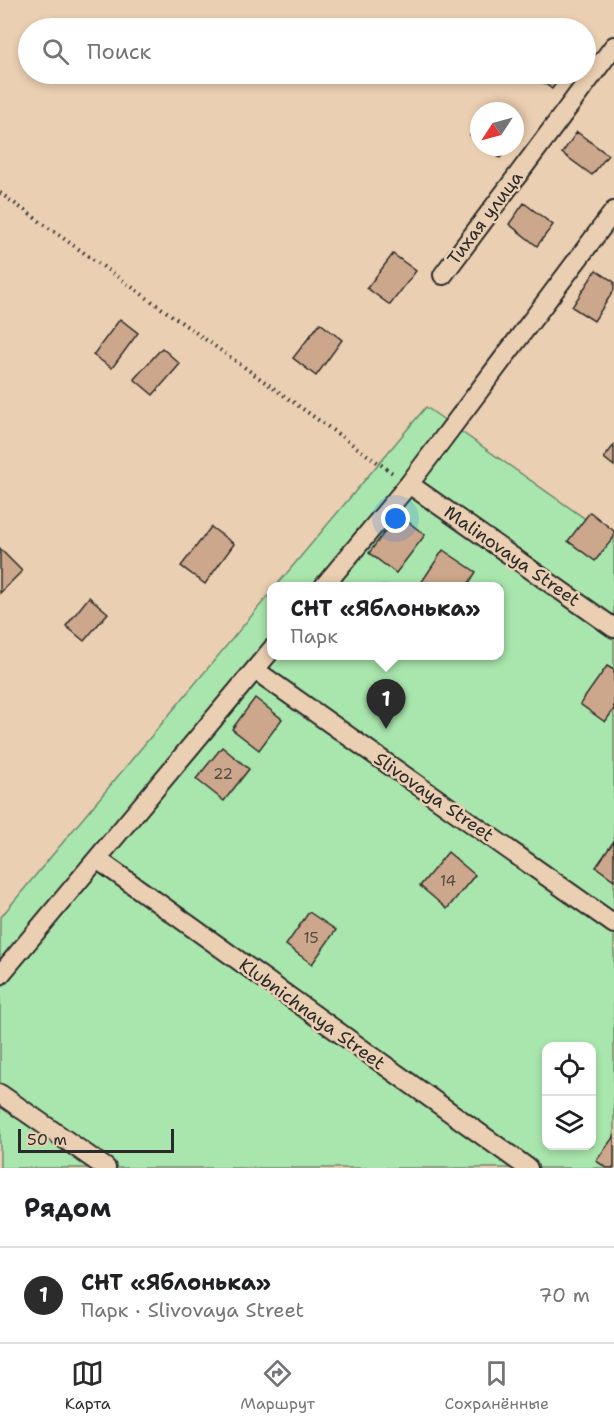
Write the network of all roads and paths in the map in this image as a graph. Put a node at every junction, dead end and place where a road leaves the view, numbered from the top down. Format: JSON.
{"nodes":[{"id":1,"x":614,"y":46,"type":"edge"},
{"id":2,"x":596,"y":70,"type":"edge"},
{"id":3,"x":585,"y":84,"type":"edge"},
{"id":4,"x":0,"y":193,"type":"edge"},
{"id":5,"x":614,"y":211,"type":"edge"},
{"id":6,"x":442,"y":275,"type":"dead end"},
{"id":7,"x":409,"y":484,"type":"junction"},
{"id":8,"x":327,"y":582,"type":"edge"},
{"id":9,"x":614,"y":628,"type":"edge"},
{"id":10,"x":267,"y":655,"type":"edge"},
{"id":11,"x":255,"y":670,"type":"junction"},
{"id":12,"x":97,"y":860,"type":"junction"},
{"id":13,"x":614,"y":924,"type":"edge"},
{"id":14,"x":0,"y":975,"type":"edge"},
{"id":15,"x":0,"y":1094,"type":"edge"},
{"id":16,"x":106,"y":1168,"type":"edge"},
{"id":17,"x":528,"y":1168,"type":"edge"}],
"edges":[{"from":1,"to":2,"type":"street","name":"Тихая улица"},
{"from":3,"to":6,"type":"street","name":"Тихая улица"},
{"from":4,"to":7,"type":"path"},
{"from":5,"to":7,"type":"street"},
{"from":7,"to":8,"type":"street"},
{"from":7,"to":9,"type":"street","name":"Malinovaya Street"},
{"from":10,"to":11,"type":"street"},
{"from":11,"to":12,"type":"street"},
{"from":11,"to":13,"type":"street","name":"Slivovaya Street"},
{"from":12,"to":14,"type":"street"},
{"from":12,"to":17,"type":"street","name":"Klubnichnaya Street"},
{"from":15,"to":16,"type":"street"}]}
